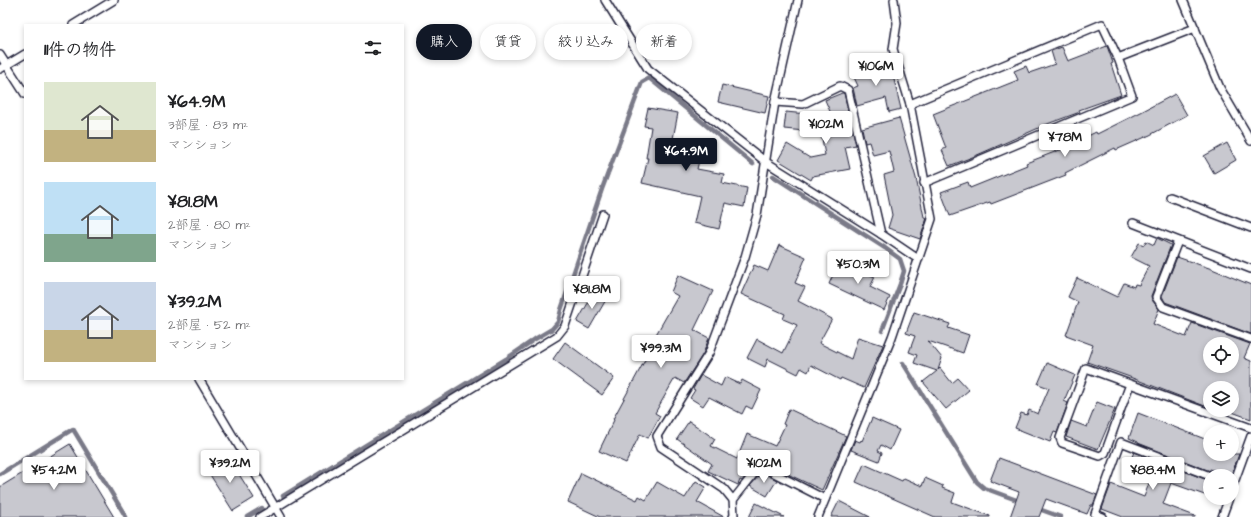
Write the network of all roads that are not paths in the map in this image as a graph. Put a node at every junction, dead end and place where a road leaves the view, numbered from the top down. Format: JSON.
{"nodes":[{"id":1,"x":114,"y":0,"type":"edge"},
{"id":2,"x":605,"y":0,"type":"edge"},
{"id":3,"x":798,"y":0,"type":"edge"},
{"id":4,"x":894,"y":0,"type":"edge"},
{"id":5,"x":1183,"y":0,"type":"edge"},
{"id":6,"x":75,"y":24,"type":"edge"},
{"id":7,"x":1195,"y":28,"type":"junction"},
{"id":8,"x":0,"y":55,"type":"edge"},
{"id":9,"x":24,"y":55,"type":"edge"},
{"id":10,"x":1118,"y":58,"type":"junction"},
{"id":11,"x":3,"y":67,"type":"edge"},
{"id":12,"x":24,"y":93,"type":"edge"},
{"id":13,"x":775,"y":102,"type":"junction"},
{"id":14,"x":910,"y":104,"type":"junction"},
{"id":15,"x":1251,"y":142,"type":"edge"},
{"id":16,"x":766,"y":162,"type":"junction"},
{"id":17,"x":924,"y":183,"type":"junction"},
{"id":18,"x":1170,"y":197,"type":"dead end"},
{"id":19,"x":603,"y":214,"type":"dead end"},
{"id":20,"x":1133,"y":223,"type":"dead end"},
{"id":21,"x":1251,"y":228,"type":"edge"},
{"id":22,"x":881,"y":234,"type":"junction"},
{"id":23,"x":1178,"y":241,"type":"junction"},
{"id":24,"x":918,"y":259,"type":"junction"},
{"id":25,"x":1251,"y":269,"type":"edge"},
{"id":26,"x":1251,"y":340,"type":"edge"},
{"id":27,"x":200,"y":380,"type":"edge"},
{"id":28,"x":1130,"y":384,"type":"junction"},
{"id":29,"x":1251,"y":428,"type":"edge"},
{"id":30,"x":1251,"y":436,"type":"edge"},
{"id":31,"x":1105,"y":453,"type":"junction"},
{"id":32,"x":1116,"y":457,"type":"junction"},
{"id":33,"x":1238,"y":469,"type":"edge"},
{"id":34,"x":1203,"y":473,"type":"edge"},
{"id":35,"x":733,"y":500,"type":"junction"},
{"id":36,"x":826,"y":500,"type":"junction"},
{"id":37,"x":1226,"y":505,"type":"edge"},
{"id":38,"x":276,"y":508,"type":"junction"},
{"id":39,"x":260,"y":517,"type":"edge"},
{"id":40,"x":281,"y":517,"type":"edge"},
{"id":41,"x":733,"y":517,"type":"edge"},
{"id":42,"x":818,"y":517,"type":"edge"},
{"id":43,"x":1103,"y":517,"type":"edge"},
{"id":44,"x":1222,"y":517,"type":"edge"}],
"edges":[{"from":1,"to":6,"type":"lane"},
{"from":2,"to":16,"type":"lane"},
{"from":3,"to":13,"type":"lane"},
{"from":4,"to":14,"type":"lane"},
{"from":5,"to":7,"type":"lane"},
{"from":7,"to":10,"type":"lane"},
{"from":7,"to":15,"type":"lane"},
{"from":8,"to":11,"type":"lane"},
{"from":9,"to":11,"type":"lane"},
{"from":10,"to":14,"type":"lane"},
{"from":10,"to":17,"type":"lane"},
{"from":11,"to":12,"type":"lane"},
{"from":13,"to":16,"type":"lane"},
{"from":13,"to":22,"type":"lane"},
{"from":14,"to":17,"type":"lane"},
{"from":16,"to":22,"type":"lane"},
{"from":16,"to":35,"type":"lane"},
{"from":17,"to":24,"type":"lane"},
{"from":18,"to":21,"type":"lane"},
{"from":19,"to":38,"type":"lane"},
{"from":20,"to":23,"type":"lane"},
{"from":22,"to":24,"type":"lane"},
{"from":23,"to":25,"type":"lane"},
{"from":23,"to":26,"type":"lane"},
{"from":24,"to":36,"type":"lane"},
{"from":27,"to":38,"type":"lane"},
{"from":28,"to":29,"type":"lane"},
{"from":28,"to":31,"type":"lane"},
{"from":28,"to":31,"type":"lane"},
{"from":30,"to":33,"type":"lane"},
{"from":31,"to":32,"type":"lane"},
{"from":32,"to":34,"type":"lane"},
{"from":32,"to":43,"type":"lane"},
{"from":35,"to":36,"type":"lane"},
{"from":35,"to":41,"type":"lane"},
{"from":36,"to":42,"type":"lane"},
{"from":37,"to":44,"type":"lane"},
{"from":38,"to":39,"type":"lane"},
{"from":38,"to":40,"type":"lane"}]}
